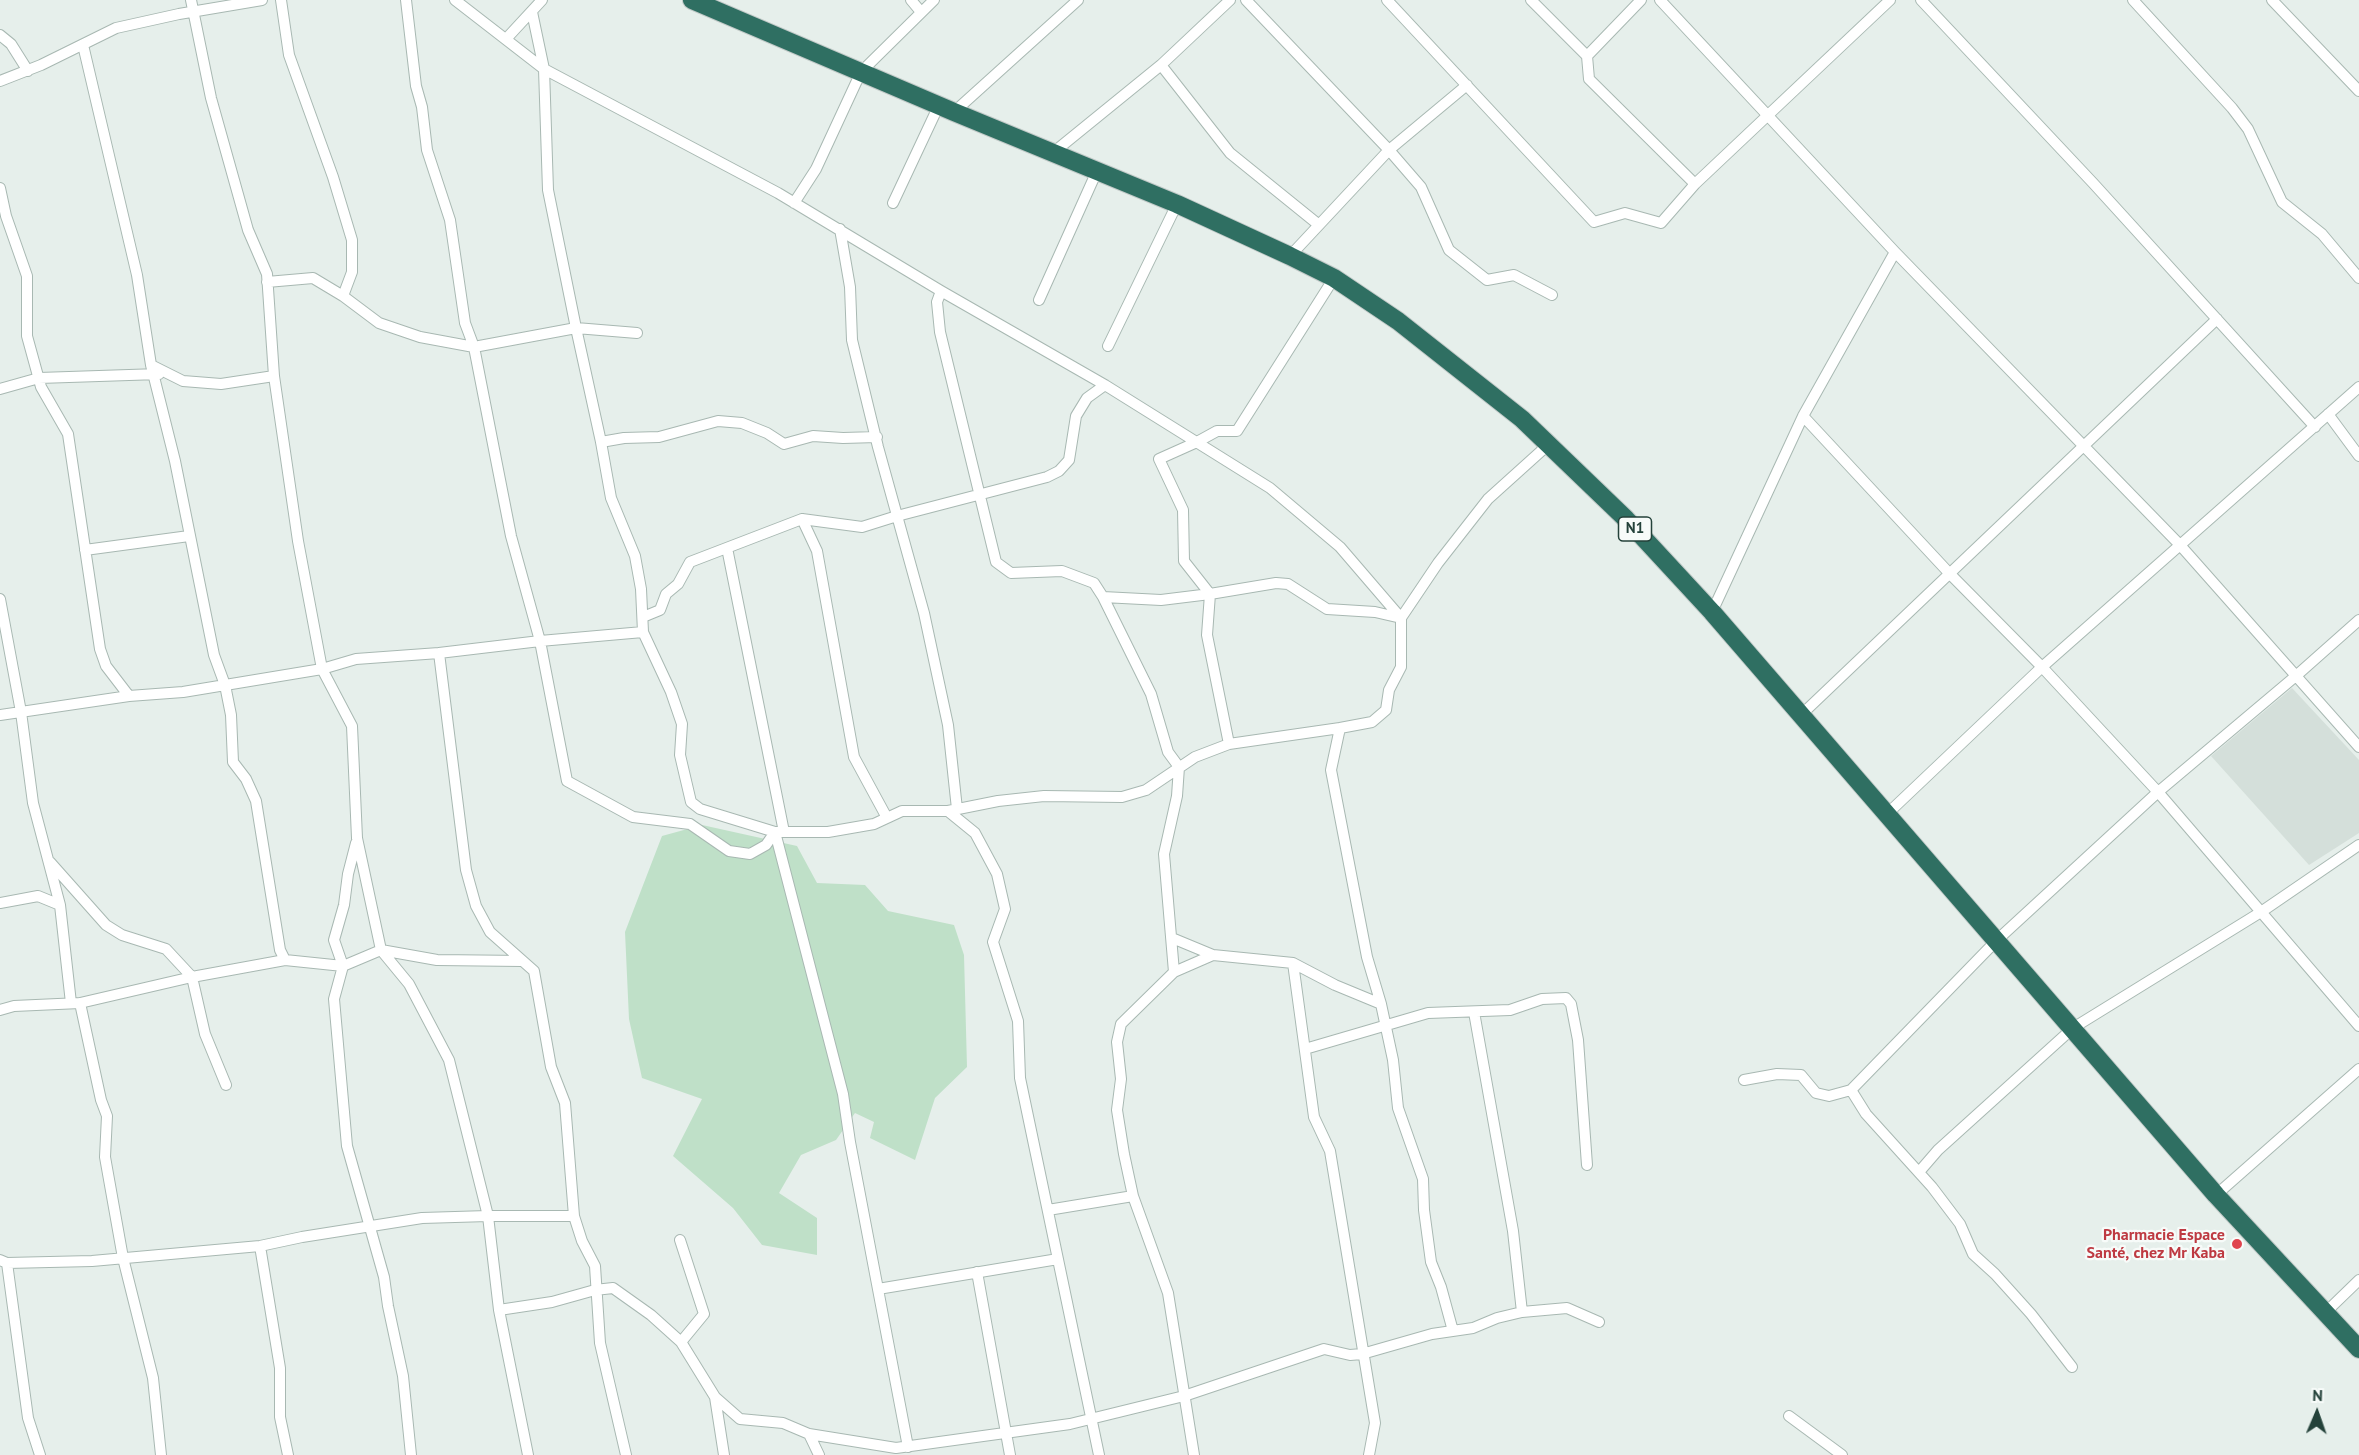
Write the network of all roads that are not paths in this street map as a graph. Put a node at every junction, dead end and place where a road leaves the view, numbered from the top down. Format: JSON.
{"nodes":[{"id":1,"x":191,"y":0,"type":"edge"},
{"id":2,"x":262,"y":0,"type":"edge"},
{"id":3,"x":281,"y":0,"type":"edge"},
{"id":4,"x":406,"y":0,"type":"edge"},
{"id":5,"x":455,"y":0,"type":"edge"},
{"id":6,"x":542,"y":0,"type":"edge"},
{"id":7,"x":692,"y":0,"type":"edge"},
{"id":8,"x":911,"y":0,"type":"edge"},
{"id":9,"x":934,"y":0,"type":"edge"},
{"id":10,"x":1078,"y":0,"type":"edge"},
{"id":11,"x":1230,"y":0,"type":"edge"},
{"id":12,"x":1246,"y":0,"type":"edge"},
{"id":13,"x":1388,"y":0,"type":"edge"},
{"id":14,"x":1531,"y":0,"type":"edge"},
{"id":15,"x":1641,"y":0,"type":"edge"},
{"id":16,"x":1660,"y":0,"type":"edge"},
{"id":17,"x":1890,"y":0,"type":"edge"},
{"id":18,"x":1921,"y":0,"type":"edge"},
{"id":19,"x":2133,"y":0,"type":"edge"},
{"id":20,"x":2272,"y":0,"type":"edge"},
{"id":21,"x":193,"y":12,"type":"junction"},
{"id":22,"x":531,"y":12,"type":"junction"},
{"id":23,"x":921,"y":12,"type":"junction"},
{"id":24,"x":0,"y":35,"type":"edge"},
{"id":25,"x":506,"y":39,"type":"junction"},
{"id":26,"x":83,"y":45,"type":"junction"},
{"id":27,"x":1587,"y":56,"type":"junction"},
{"id":28,"x":1161,"y":65,"type":"junction"},
{"id":29,"x":544,"y":69,"type":"junction"},
{"id":30,"x":28,"y":71,"type":"junction"},
{"id":31,"x":861,"y":72,"type":"junction"},
{"id":32,"x":15,"y":75,"type":"junction"},
{"id":33,"x":0,"y":81,"type":"edge"},
{"id":34,"x":1467,"y":85,"type":"junction"},
{"id":35,"x":0,"y":88,"type":"edge"},
{"id":36,"x":2359,"y":91,"type":"edge"},
{"id":37,"x":946,"y":109,"type":"junction"},
{"id":38,"x":1768,"y":116,"type":"junction"},
{"id":39,"x":1389,"y":150,"type":"junction"},
{"id":40,"x":1054,"y":152,"type":"junction"},
{"id":41,"x":1098,"y":171,"type":"junction"},
{"id":42,"x":1695,"y":184,"type":"junction"},
{"id":43,"x":0,"y":188,"type":"edge"},
{"id":44,"x":794,"y":202,"type":"junction"},
{"id":45,"x":893,"y":203,"type":"dead end"},
{"id":46,"x":1177,"y":204,"type":"junction"},
{"id":47,"x":1319,"y":225,"type":"junction"},
{"id":48,"x":840,"y":229,"type":"junction"},
{"id":49,"x":1895,"y":252,"type":"junction"},
{"id":50,"x":1290,"y":256,"type":"junction"},
{"id":51,"x":1334,"y":278,"type":"junction"},
{"id":52,"x":2359,"y":278,"type":"edge"},
{"id":53,"x":267,"y":282,"type":"junction"},
{"id":54,"x":941,"y":291,"type":"junction"},
{"id":55,"x":1552,"y":294,"type":"dead end"},
{"id":56,"x":343,"y":296,"type":"junction"},
{"id":57,"x":1039,"y":300,"type":"dead end"},
{"id":58,"x":2217,"y":319,"type":"junction"},
{"id":59,"x":576,"y":328,"type":"junction"},
{"id":60,"x":637,"y":333,"type":"dead end"},
{"id":61,"x":1107,"y":346,"type":"dead end"},
{"id":62,"x":474,"y":347,"type":"junction"},
{"id":63,"x":152,"y":370,"type":"junction"},
{"id":64,"x":274,"y":376,"type":"junction"},
{"id":65,"x":39,"y":378,"type":"junction"},
{"id":66,"x":1105,"y":385,"type":"junction"},
{"id":67,"x":2359,"y":387,"type":"edge"},
{"id":68,"x":0,"y":389,"type":"edge"},
{"id":69,"x":2328,"y":414,"type":"junction"},
{"id":70,"x":1803,"y":416,"type":"junction"},
{"id":71,"x":2315,"y":427,"type":"junction"},
{"id":72,"x":877,"y":437,"type":"junction"},
{"id":73,"x":601,"y":442,"type":"junction"},
{"id":74,"x":1197,"y":442,"type":"junction"},
{"id":75,"x":1549,"y":444,"type":"junction"},
{"id":76,"x":2082,"y":445,"type":"junction"},
{"id":77,"x":2359,"y":456,"type":"edge"},
{"id":78,"x":979,"y":494,"type":"junction"},
{"id":79,"x":897,"y":516,"type":"junction"},
{"id":80,"x":802,"y":519,"type":"junction"},
{"id":81,"x":189,"y":536,"type":"junction"},
{"id":82,"x":2180,"y":545,"type":"junction"},
{"id":83,"x":727,"y":548,"type":"junction"},
{"id":84,"x":85,"y":550,"type":"junction"},
{"id":85,"x":1950,"y":574,"type":"junction"},
{"id":86,"x":1210,"y":594,"type":"junction"},
{"id":87,"x":1103,"y":597,"type":"junction"},
{"id":88,"x":0,"y":599,"type":"edge"},
{"id":89,"x":1712,"y":612,"type":"junction"},
{"id":90,"x":643,"y":617,"type":"junction"},
{"id":91,"x":1401,"y":618,"type":"junction"},
{"id":92,"x":2359,"y":620,"type":"edge"},
{"id":93,"x":643,"y":632,"type":"junction"},
{"id":94,"x":540,"y":641,"type":"junction"},
{"id":95,"x":439,"y":654,"type":"junction"},
{"id":96,"x":2042,"y":667,"type":"junction"},
{"id":97,"x":322,"y":669,"type":"junction"},
{"id":98,"x":2297,"y":675,"type":"junction"},
{"id":99,"x":225,"y":685,"type":"junction"},
{"id":100,"x":129,"y":696,"type":"junction"},
{"id":101,"x":21,"y":712,"type":"junction"},
{"id":102,"x":0,"y":715,"type":"edge"},
{"id":103,"x":1800,"y":716,"type":"junction"},
{"id":104,"x":1340,"y":728,"type":"junction"},
{"id":105,"x":1229,"y":744,"type":"junction"},
{"id":106,"x":2359,"y":747,"type":"edge"},
{"id":107,"x":1179,"y":767,"type":"junction"},
{"id":108,"x":2158,"y":792,"type":"junction"},
{"id":109,"x":953,"y":810,"type":"junction"},
{"id":110,"x":1886,"y":815,"type":"junction"},
{"id":111,"x":886,"y":816,"type":"junction"},
{"id":112,"x":779,"y":832,"type":"junction"},
{"id":113,"x":357,"y":838,"type":"junction"},
{"id":114,"x":2359,"y":845,"type":"edge"},
{"id":115,"x":48,"y":859,"type":"junction"},
{"id":116,"x":0,"y":903,"type":"edge"},
{"id":117,"x":60,"y":905,"type":"junction"},
{"id":118,"x":2261,"y":912,"type":"junction"},
{"id":119,"x":1172,"y":938,"type":"junction"},
{"id":120,"x":1996,"y":941,"type":"junction"},
{"id":121,"x":381,"y":950,"type":"junction"},
{"id":122,"x":1213,"y":955,"type":"junction"},
{"id":123,"x":285,"y":960,"type":"junction"},
{"id":124,"x":522,"y":961,"type":"junction"},
{"id":125,"x":1293,"y":963,"type":"junction"},
{"id":126,"x":343,"y":966,"type":"junction"},
{"id":127,"x":1174,"y":972,"type":"junction"},
{"id":128,"x":192,"y":977,"type":"junction"},
{"id":129,"x":75,"y":1003,"type":"junction"},
{"id":130,"x":1381,"y":1004,"type":"junction"},
{"id":131,"x":0,"y":1010,"type":"edge"},
{"id":132,"x":1474,"y":1012,"type":"junction"},
{"id":133,"x":1385,"y":1024,"type":"junction"},
{"id":134,"x":2359,"y":1026,"type":"edge"},
{"id":135,"x":2073,"y":1028,"type":"junction"},
{"id":136,"x":1305,"y":1048,"type":"junction"},
{"id":137,"x":2359,"y":1069,"type":"edge"},
{"id":138,"x":1744,"y":1080,"type":"dead end"},
{"id":139,"x":226,"y":1085,"type":"dead end"},
{"id":140,"x":1851,"y":1090,"type":"junction"},
{"id":141,"x":1587,"y":1165,"type":"dead end"},
{"id":142,"x":1919,"y":1172,"type":"junction"},
{"id":143,"x":2216,"y":1195,"type":"junction"},
{"id":144,"x":1133,"y":1196,"type":"junction"},
{"id":145,"x":1048,"y":1210,"type":"junction"},
{"id":146,"x":488,"y":1216,"type":"junction"},
{"id":147,"x":574,"y":1216,"type":"junction"},
{"id":148,"x":368,"y":1225,"type":"junction"},
{"id":149,"x":680,"y":1240,"type":"dead end"},
{"id":150,"x":260,"y":1246,"type":"junction"},
{"id":151,"x":123,"y":1258,"type":"junction"},
{"id":152,"x":1058,"y":1259,"type":"junction"},
{"id":153,"x":3,"y":1262,"type":"edge"},
{"id":154,"x":977,"y":1272,"type":"junction"},
{"id":155,"x":2359,"y":1280,"type":"edge"},
{"id":156,"x":878,"y":1289,"type":"junction"},
{"id":157,"x":596,"y":1290,"type":"junction"},
{"id":158,"x":499,"y":1310,"type":"junction"},
{"id":159,"x":1522,"y":1312,"type":"junction"},
{"id":160,"x":2326,"y":1312,"type":"junction"},
{"id":161,"x":1599,"y":1322,"type":"dead end"},
{"id":162,"x":1453,"y":1331,"type":"junction"},
{"id":163,"x":681,"y":1342,"type":"junction"},
{"id":164,"x":2359,"y":1349,"type":"edge"},
{"id":165,"x":1362,"y":1354,"type":"junction"},
{"id":166,"x":2073,"y":1367,"type":"dead end"},
{"id":167,"x":1184,"y":1395,"type":"junction"},
{"id":168,"x":715,"y":1397,"type":"junction"},
{"id":169,"x":1789,"y":1416,"type":"dead end"},
{"id":170,"x":1092,"y":1419,"type":"junction"},
{"id":171,"x":1006,"y":1433,"type":"junction"},
{"id":172,"x":809,"y":1434,"type":"junction"},
{"id":173,"x":908,"y":1446,"type":"junction"},
{"id":174,"x":1836,"y":1453,"type":"edge"},
{"id":175,"x":40,"y":1455,"type":"edge"},
{"id":176,"x":161,"y":1455,"type":"edge"},
{"id":177,"x":288,"y":1455,"type":"edge"},
{"id":178,"x":411,"y":1455,"type":"edge"},
{"id":179,"x":528,"y":1455,"type":"edge"},
{"id":180,"x":626,"y":1455,"type":"edge"},
{"id":181,"x":724,"y":1455,"type":"edge"},
{"id":182,"x":819,"y":1455,"type":"edge"},
{"id":183,"x":1010,"y":1455,"type":"edge"},
{"id":184,"x":1099,"y":1455,"type":"edge"},
{"id":185,"x":1194,"y":1455,"type":"edge"},
{"id":186,"x":1369,"y":1455,"type":"edge"}],
"edges":[{"from":1,"to":21,"type":"street"},
{"from":2,"to":21,"type":"street"},
{"from":3,"to":56,"type":"street"},
{"from":4,"to":62,"type":"street"},
{"from":5,"to":25,"type":"street"},
{"from":6,"to":22,"type":"street"},
{"from":7,"to":31,"type":"highway","number":"N1"},
{"from":8,"to":23,"type":"street"},
{"from":9,"to":23,"type":"street"},
{"from":10,"to":37,"type":"street"},
{"from":11,"to":28,"type":"street"},
{"from":12,"to":39,"type":"street"},
{"from":13,"to":34,"type":"street"},
{"from":14,"to":27,"type":"street"},
{"from":15,"to":27,"type":"street"},
{"from":16,"to":38,"type":"street"},
{"from":17,"to":38,"type":"street"},
{"from":18,"to":58,"type":"street"},
{"from":19,"to":52,"type":"street"},
{"from":20,"to":36,"type":"street"},
{"from":21,"to":26,"type":"street"},
{"from":21,"to":53,"type":"street"},
{"from":22,"to":25,"type":"street"},
{"from":22,"to":29,"type":"street"},
{"from":23,"to":31,"type":"street"},
{"from":24,"to":30,"type":"street"},
{"from":25,"to":29,"type":"street"},
{"from":26,"to":30,"type":"street"},
{"from":26,"to":63,"type":"street"},
{"from":27,"to":42,"type":"street"},
{"from":28,"to":40,"type":"street"},
{"from":28,"to":47,"type":"street"},
{"from":29,"to":44,"type":"street"},
{"from":29,"to":59,"type":"street"},
{"from":30,"to":32,"type":"street"},
{"from":31,"to":37,"type":"highway","number":"N1"},
{"from":31,"to":44,"type":"street"},
{"from":32,"to":33,"type":"street"},
{"from":32,"to":35,"type":"street"},
{"from":34,"to":39,"type":"street"},
{"from":34,"to":42,"type":"street"},
{"from":37,"to":40,"type":"highway","number":"N1"},
{"from":37,"to":45,"type":"street"},
{"from":38,"to":42,"type":"street"},
{"from":38,"to":49,"type":"street"},
{"from":39,"to":47,"type":"street"},
{"from":39,"to":55,"type":"street"},
{"from":40,"to":41,"type":"highway","number":"N1"},
{"from":41,"to":46,"type":"highway","number":"N1"},
{"from":41,"to":57,"type":"street"},
{"from":43,"to":65,"type":"street"},
{"from":44,"to":48,"type":"street"},
{"from":46,"to":50,"type":"highway","number":"N1"},
{"from":46,"to":61,"type":"street"},
{"from":47,"to":50,"type":"street"},
{"from":48,"to":54,"type":"street"},
{"from":48,"to":72,"type":"street"},
{"from":49,"to":70,"type":"street"},
{"from":49,"to":76,"type":"street"},
{"from":50,"to":51,"type":"highway","number":"N1"},
{"from":51,"to":74,"type":"street"},
{"from":51,"to":75,"type":"highway","number":"N1"},
{"from":53,"to":56,"type":"street"},
{"from":53,"to":64,"type":"street"},
{"from":54,"to":66,"type":"street"},
{"from":54,"to":78,"type":"street"},
{"from":56,"to":62,"type":"street"},
{"from":58,"to":71,"type":"street"},
{"from":58,"to":76,"type":"street"},
{"from":59,"to":60,"type":"street"},
{"from":59,"to":62,"type":"street"},
{"from":59,"to":73,"type":"street"},
{"from":62,"to":94,"type":"street"},
{"from":63,"to":64,"type":"street"},
{"from":63,"to":65,"type":"street"},
{"from":63,"to":81,"type":"street"},
{"from":64,"to":97,"type":"street"},
{"from":65,"to":68,"type":"street"},
{"from":65,"to":84,"type":"street"},
{"from":66,"to":74,"type":"street"},
{"from":66,"to":78,"type":"street"},
{"from":67,"to":69,"type":"street"},
{"from":69,"to":71,"type":"street"},
{"from":69,"to":77,"type":"street"},
{"from":70,"to":85,"type":"street"},
{"from":70,"to":89,"type":"street"},
{"from":71,"to":82,"type":"street"},
{"from":72,"to":73,"type":"street"},
{"from":72,"to":79,"type":"street"},
{"from":73,"to":90,"type":"street"},
{"from":74,"to":86,"type":"street"},
{"from":74,"to":91,"type":"street"},
{"from":75,"to":89,"type":"highway","number":"N1"},
{"from":75,"to":91,"type":"street"},
{"from":76,"to":82,"type":"street"},
{"from":76,"to":85,"type":"street"},
{"from":78,"to":79,"type":"street"},
{"from":78,"to":87,"type":"street"},
{"from":79,"to":80,"type":"street"},
{"from":79,"to":109,"type":"street"},
{"from":80,"to":83,"type":"street"},
{"from":80,"to":111,"type":"street"},
{"from":81,"to":84,"type":"street"},
{"from":81,"to":99,"type":"street"},
{"from":82,"to":96,"type":"street"},
{"from":82,"to":98,"type":"street"},
{"from":83,"to":90,"type":"street"},
{"from":83,"to":112,"type":"street"},
{"from":84,"to":100,"type":"street"},
{"from":85,"to":96,"type":"street"},
{"from":85,"to":103,"type":"street"},
{"from":86,"to":87,"type":"street"},
{"from":86,"to":91,"type":"street"},
{"from":86,"to":105,"type":"street"},
{"from":87,"to":107,"type":"street"},
{"from":88,"to":101,"type":"street"},
{"from":89,"to":103,"type":"highway","number":"N1"},
{"from":90,"to":93,"type":"street"},
{"from":91,"to":104,"type":"street"},
{"from":92,"to":98,"type":"street"},
{"from":93,"to":94,"type":"street"},
{"from":93,"to":112,"type":"street"},
{"from":94,"to":95,"type":"street"},
{"from":94,"to":112,"type":"street"},
{"from":95,"to":97,"type":"street"},
{"from":95,"to":124,"type":"street"},
{"from":96,"to":108,"type":"street"},
{"from":96,"to":110,"type":"street"},
{"from":97,"to":99,"type":"street"},
{"from":97,"to":113,"type":"street"},
{"from":98,"to":106,"type":"street"},
{"from":98,"to":108,"type":"street"},
{"from":99,"to":100,"type":"street"},
{"from":99,"to":123,"type":"street"},
{"from":100,"to":101,"type":"street"},
{"from":101,"to":102,"type":"street"},
{"from":101,"to":115,"type":"street"},
{"from":103,"to":110,"type":"highway","number":"N1"},
{"from":104,"to":105,"type":"street"},
{"from":104,"to":130,"type":"street"},
{"from":105,"to":107,"type":"street"},
{"from":107,"to":109,"type":"street"},
{"from":107,"to":119,"type":"street"},
{"from":108,"to":118,"type":"street"},
{"from":108,"to":120,"type":"street"},
{"from":109,"to":111,"type":"street"},
{"from":109,"to":145,"type":"street"},
{"from":110,"to":120,"type":"highway","number":"N1"},
{"from":111,"to":112,"type":"street"},
{"from":112,"to":156,"type":"street"},
{"from":113,"to":121,"type":"street"},
{"from":113,"to":126,"type":"street"},
{"from":114,"to":118,"type":"street"},
{"from":115,"to":117,"type":"street"},
{"from":115,"to":128,"type":"street"},
{"from":116,"to":117,"type":"street"},
{"from":117,"to":129,"type":"street"},
{"from":118,"to":134,"type":"street"},
{"from":118,"to":135,"type":"street"},
{"from":119,"to":122,"type":"street"},
{"from":119,"to":127,"type":"street"},
{"from":120,"to":135,"type":"highway","number":"N1"},
{"from":120,"to":140,"type":"street"},
{"from":121,"to":124,"type":"street"},
{"from":121,"to":126,"type":"street"},
{"from":121,"to":146,"type":"street"},
{"from":122,"to":125,"type":"street"},
{"from":122,"to":127,"type":"street"},
{"from":123,"to":126,"type":"street"},
{"from":123,"to":128,"type":"street"},
{"from":124,"to":147,"type":"street"},
{"from":125,"to":130,"type":"street"},
{"from":125,"to":136,"type":"street"},
{"from":126,"to":148,"type":"street"},
{"from":127,"to":144,"type":"street"},
{"from":128,"to":129,"type":"street"},
{"from":128,"to":139,"type":"street"},
{"from":129,"to":131,"type":"street"},
{"from":129,"to":151,"type":"street"},
{"from":130,"to":133,"type":"street"},
{"from":132,"to":133,"type":"street"},
{"from":132,"to":141,"type":"street"},
{"from":132,"to":159,"type":"street"},
{"from":133,"to":136,"type":"street"},
{"from":133,"to":162,"type":"street"},
{"from":135,"to":142,"type":"street"},
{"from":135,"to":143,"type":"highway","number":"N1"},
{"from":136,"to":165,"type":"street"},
{"from":137,"to":143,"type":"street"},
{"from":138,"to":140,"type":"street"},
{"from":140,"to":142,"type":"street"},
{"from":142,"to":166,"type":"street"},
{"from":143,"to":160,"type":"highway","number":"N1"},
{"from":144,"to":145,"type":"street"},
{"from":144,"to":167,"type":"street"},
{"from":145,"to":152,"type":"street"},
{"from":146,"to":147,"type":"street"},
{"from":146,"to":148,"type":"street"},
{"from":146,"to":158,"type":"street"},
{"from":147,"to":157,"type":"street"},
{"from":148,"to":150,"type":"street"},
{"from":148,"to":178,"type":"street"},
{"from":149,"to":163,"type":"street"},
{"from":150,"to":151,"type":"street"},
{"from":150,"to":177,"type":"street"},
{"from":151,"to":153,"type":"street"},
{"from":151,"to":176,"type":"street"},
{"from":152,"to":154,"type":"street"},
{"from":152,"to":170,"type":"street"},
{"from":153,"to":175,"type":"street"},
{"from":154,"to":156,"type":"street"},
{"from":154,"to":171,"type":"street"},
{"from":155,"to":160,"type":"street"},
{"from":156,"to":173,"type":"street"},
{"from":157,"to":158,"type":"street"},
{"from":157,"to":163,"type":"street"},
{"from":157,"to":180,"type":"street"},
{"from":158,"to":179,"type":"street"},
{"from":159,"to":161,"type":"street"},
{"from":159,"to":162,"type":"street"},
{"from":160,"to":164,"type":"highway","number":"N1"},
{"from":162,"to":165,"type":"street"},
{"from":163,"to":168,"type":"street"},
{"from":165,"to":167,"type":"street"},
{"from":165,"to":186,"type":"street"},
{"from":167,"to":170,"type":"street"},
{"from":167,"to":185,"type":"street"},
{"from":168,"to":172,"type":"street"},
{"from":168,"to":181,"type":"street"},
{"from":169,"to":174,"type":"street"},
{"from":170,"to":171,"type":"street"},
{"from":170,"to":184,"type":"street"},
{"from":171,"to":173,"type":"street"},
{"from":171,"to":183,"type":"street"},
{"from":172,"to":173,"type":"street"},
{"from":172,"to":182,"type":"street"}]}
